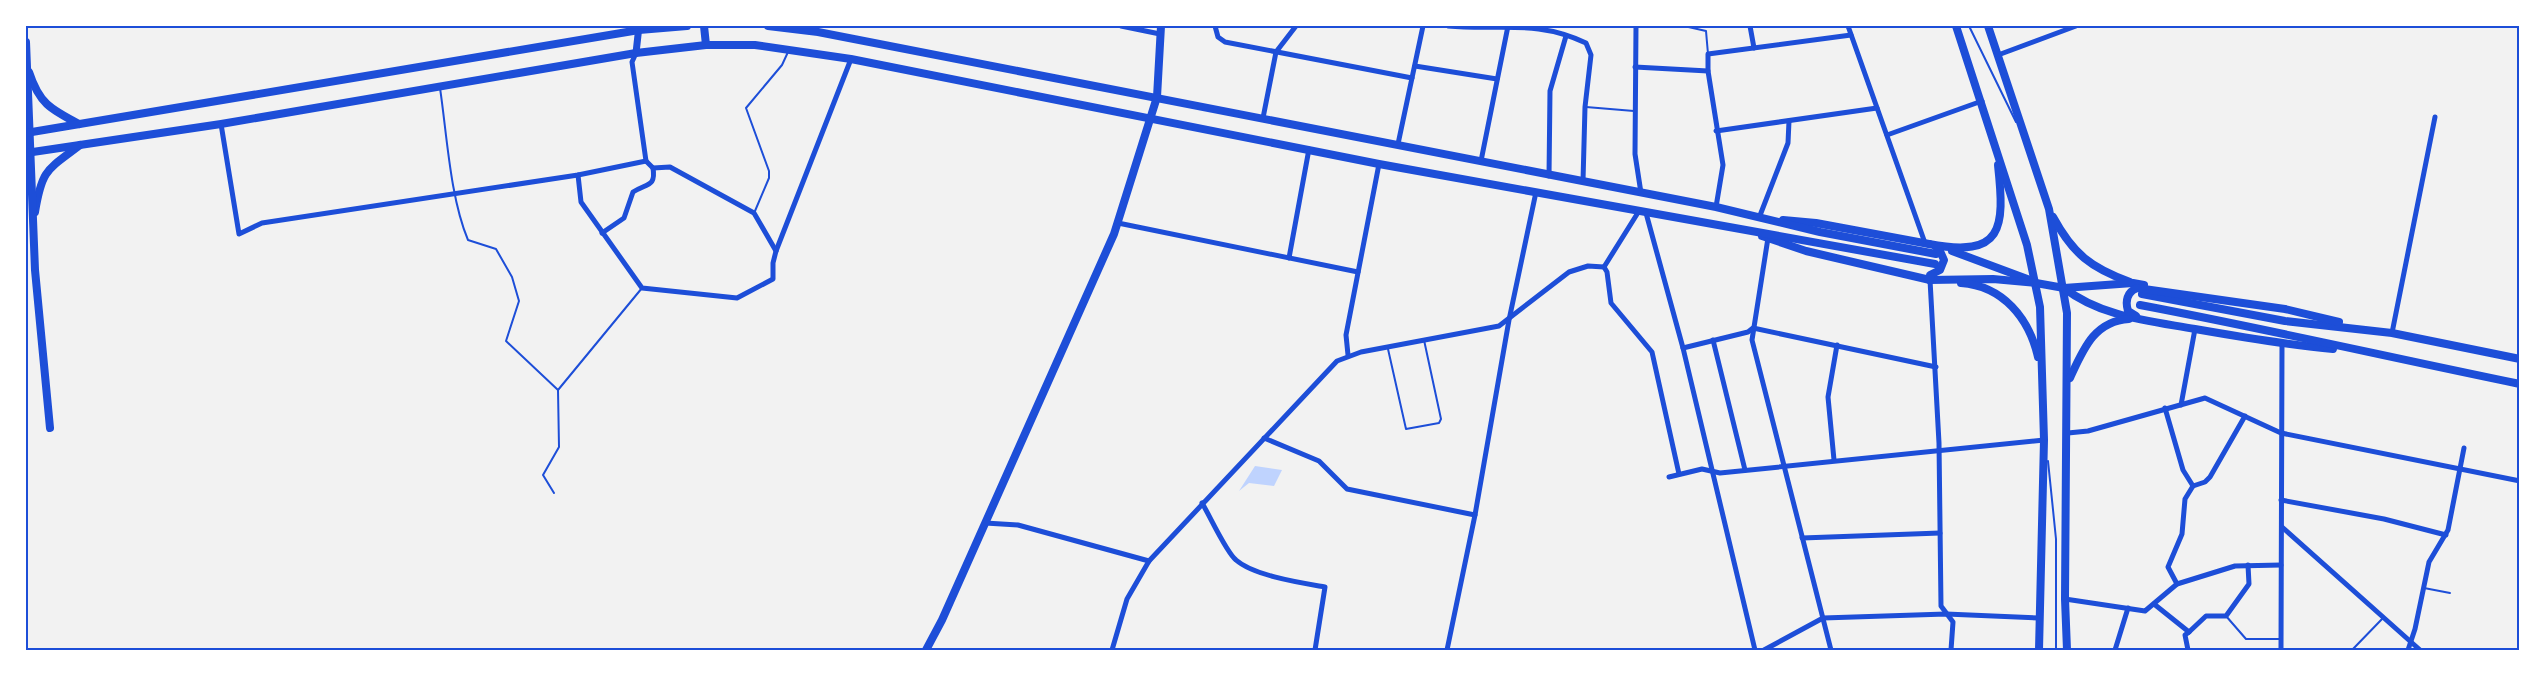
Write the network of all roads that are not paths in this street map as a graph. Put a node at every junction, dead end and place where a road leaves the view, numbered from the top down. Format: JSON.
{"nodes":[{"id":1,"x":687,"y":26,"type":"edge"},
{"id":2,"x":704,"y":26,"type":"edge"},
{"id":3,"x":768,"y":26,"type":"edge"},
{"id":4,"x":1120,"y":26,"type":"edge"},
{"id":5,"x":1215,"y":26,"type":"edge"},
{"id":6,"x":1296,"y":26,"type":"edge"},
{"id":7,"x":1423,"y":26,"type":"edge"},
{"id":8,"x":1448,"y":26,"type":"edge"},
{"id":9,"x":1509,"y":26,"type":"edge"},
{"id":10,"x":1636,"y":26,"type":"edge"},
{"id":11,"x":1684,"y":26,"type":"edge"},
{"id":12,"x":1750,"y":26,"type":"edge"},
{"id":13,"x":1848,"y":26,"type":"edge"},
{"id":14,"x":1956,"y":26,"type":"edge"},
{"id":15,"x":1969,"y":26,"type":"edge"},
{"id":16,"x":1988,"y":26,"type":"edge"},
{"id":17,"x":2076,"y":26,"type":"edge"},
{"id":18,"x":639,"y":28,"type":"edge"},
{"id":19,"x":1161,"y":30,"type":"edge"},
{"id":20,"x":1851,"y":35,"type":"junction"},
{"id":21,"x":1566,"y":36,"type":"junction"},
{"id":22,"x":26,"y":42,"type":"edge"},
{"id":23,"x":706,"y":45,"type":"junction"},
{"id":24,"x":1754,"y":48,"type":"junction"},
{"id":25,"x":789,"y":50,"type":"junction"},
{"id":26,"x":1276,"y":52,"type":"junction"},
{"id":27,"x":636,"y":53,"type":"junction"},
{"id":28,"x":1708,"y":54,"type":"junction"},
{"id":29,"x":1998,"y":55,"type":"junction"},
{"id":30,"x":851,"y":59,"type":"junction"},
{"id":31,"x":27,"y":66,"type":"edge"},
{"id":32,"x":1415,"y":66,"type":"junction"},
{"id":33,"x":1635,"y":68,"type":"junction"},
{"id":34,"x":1708,"y":71,"type":"junction"},
{"id":35,"x":1413,"y":78,"type":"junction"},
{"id":36,"x":1497,"y":79,"type":"junction"},
{"id":37,"x":440,"y":86,"type":"junction"},
{"id":38,"x":1157,"y":97,"type":"junction"},
{"id":39,"x":1982,"y":101,"type":"junction"},
{"id":40,"x":1585,"y":107,"type":"junction"},
{"id":41,"x":1877,"y":108,"type":"junction"},
{"id":42,"x":1634,"y":111,"type":"junction"},
{"id":43,"x":2435,"y":117,"type":"dead end"},
{"id":44,"x":1263,"y":118,"type":"junction"},
{"id":45,"x":1150,"y":120,"type":"junction"},
{"id":46,"x":1790,"y":121,"type":"junction"},
{"id":47,"x":79,"y":124,"type":"junction"},
{"id":48,"x":221,"y":124,"type":"junction"},
{"id":49,"x":1716,"y":131,"type":"junction"},
{"id":50,"x":27,"y":133,"type":"edge"},
{"id":51,"x":1887,"y":135,"type":"junction"},
{"id":52,"x":1398,"y":144,"type":"junction"},
{"id":53,"x":80,"y":145,"type":"junction"},
{"id":54,"x":1996,"y":146,"type":"junction"},
{"id":55,"x":1309,"y":149,"type":"junction"},
{"id":56,"x":2029,"y":149,"type":"junction"},
{"id":57,"x":27,"y":153,"type":"edge"},
{"id":58,"x":646,"y":161,"type":"junction"},
{"id":59,"x":1481,"y":161,"type":"junction"},
{"id":60,"x":1379,"y":164,"type":"junction"},
{"id":61,"x":653,"y":168,"type":"junction"},
{"id":62,"x":578,"y":175,"type":"junction"},
{"id":63,"x":1549,"y":176,"type":"junction"},
{"id":64,"x":1583,"y":182,"type":"junction"},
{"id":65,"x":1536,"y":192,"type":"junction"},
{"id":66,"x":1641,"y":193,"type":"junction"},
{"id":67,"x":456,"y":194,"type":"junction"},
{"id":68,"x":1716,"y":207,"type":"junction"},
{"id":69,"x":2049,"y":209,"type":"junction"},
{"id":70,"x":1643,"y":212,"type":"junction"},
{"id":71,"x":754,"y":213,"type":"junction"},
{"id":72,"x":1759,"y":218,"type":"junction"},
{"id":73,"x":33,"y":222,"type":"junction"},
{"id":74,"x":1118,"y":223,"type":"junction"},
{"id":75,"x":1749,"y":232,"type":"junction"},
{"id":76,"x":602,"y":233,"type":"junction"},
{"id":77,"x":1768,"y":237,"type":"junction"},
{"id":78,"x":1927,"y":243,"type":"junction"},
{"id":79,"x":776,"y":251,"type":"junction"},
{"id":80,"x":1936,"y":254,"type":"dead end"},
{"id":81,"x":1289,"y":258,"type":"junction"},
{"id":82,"x":1935,"y":264,"type":"dead end"},
{"id":83,"x":1604,"y":267,"type":"junction"},
{"id":84,"x":1358,"y":272,"type":"junction"},
{"id":85,"x":1930,"y":280,"type":"junction"},
{"id":86,"x":2036,"y":283,"type":"junction"},
{"id":87,"x":2133,"y":283,"type":"junction"},
{"id":88,"x":642,"y":288,"type":"junction"},
{"id":89,"x":2064,"y":288,"type":"junction"},
{"id":90,"x":2142,"y":294,"type":"dead end"},
{"id":91,"x":2185,"y":294,"type":"junction"},
{"id":92,"x":2140,"y":304,"type":"dead end"},
{"id":93,"x":2141,"y":319,"type":"junction"},
{"id":94,"x":1509,"y":320,"type":"junction"},
{"id":95,"x":1753,"y":328,"type":"junction"},
{"id":96,"x":2195,"y":329,"type":"junction"},
{"id":97,"x":2368,"y":329,"type":"junction"},
{"id":98,"x":2392,"y":333,"type":"junction"},
{"id":99,"x":1424,"y":340,"type":"junction"},
{"id":100,"x":1713,"y":340,"type":"junction"},
{"id":101,"x":2282,"y":344,"type":"junction"},
{"id":102,"x":1837,"y":345,"type":"junction"},
{"id":103,"x":1387,"y":346,"type":"junction"},
{"id":104,"x":1683,"y":348,"type":"junction"},
{"id":105,"x":2365,"y":352,"type":"junction"},
{"id":106,"x":1348,"y":355,"type":"junction"},
{"id":107,"x":2520,"y":359,"type":"edge"},
{"id":108,"x":1936,"y":367,"type":"junction"},
{"id":109,"x":2043,"y":379,"type":"junction"},
{"id":110,"x":2068,"y":380,"type":"junction"},
{"id":111,"x":2520,"y":384,"type":"edge"},
{"id":112,"x":558,"y":390,"type":"junction"},
{"id":113,"x":2181,"y":405,"type":"junction"},
{"id":114,"x":2165,"y":408,"type":"junction"},
{"id":115,"x":2245,"y":417,"type":"junction"},
{"id":116,"x":50,"y":428,"type":"dead end"},
{"id":117,"x":2068,"y":433,"type":"junction"},
{"id":118,"x":2281,"y":434,"type":"junction"},
{"id":119,"x":1264,"y":438,"type":"junction"},
{"id":120,"x":2044,"y":440,"type":"junction"},
{"id":121,"x":2464,"y":448,"type":"dead end"},
{"id":122,"x":1938,"y":452,"type":"junction"},
{"id":123,"x":1834,"y":460,"type":"junction"},
{"id":124,"x":1785,"y":465,"type":"junction"},
{"id":125,"x":1745,"y":470,"type":"junction"},
{"id":126,"x":2460,"y":470,"type":"junction"},
{"id":127,"x":1712,"y":472,"type":"junction"},
{"id":128,"x":1679,"y":474,"type":"junction"},
{"id":129,"x":1669,"y":477,"type":"dead end"},
{"id":130,"x":2520,"y":481,"type":"edge"},
{"id":131,"x":2193,"y":486,"type":"junction"},
{"id":132,"x":554,"y":493,"type":"dead end"},
{"id":133,"x":2281,"y":500,"type":"junction"},
{"id":134,"x":1202,"y":503,"type":"junction"},
{"id":135,"x":1474,"y":515,"type":"junction"},
{"id":136,"x":984,"y":523,"type":"junction"},
{"id":137,"x":2282,"y":527,"type":"junction"},
{"id":138,"x":1940,"y":532,"type":"junction"},
{"id":139,"x":2446,"y":535,"type":"junction"},
{"id":140,"x":1802,"y":538,"type":"junction"},
{"id":141,"x":1149,"y":561,"type":"junction"},
{"id":142,"x":2248,"y":565,"type":"junction"},
{"id":143,"x":2281,"y":565,"type":"junction"},
{"id":144,"x":2177,"y":584,"type":"junction"},
{"id":145,"x":2424,"y":588,"type":"junction"},
{"id":146,"x":2450,"y":593,"type":"dead end"},
{"id":147,"x":2065,"y":599,"type":"junction"},
{"id":148,"x":2154,"y":604,"type":"junction"},
{"id":149,"x":2128,"y":608,"type":"junction"},
{"id":150,"x":1946,"y":614,"type":"junction"},
{"id":151,"x":2226,"y":616,"type":"junction"},
{"id":152,"x":2384,"y":617,"type":"junction"},
{"id":153,"x":1823,"y":618,"type":"junction"},
{"id":154,"x":2039,"y":618,"type":"junction"},
{"id":155,"x":2189,"y":632,"type":"junction"},
{"id":156,"x":2281,"y":639,"type":"junction"},
{"id":157,"x":2411,"y":642,"type":"junction"},
{"id":158,"x":926,"y":651,"type":"edge"},
{"id":159,"x":1112,"y":651,"type":"edge"},
{"id":160,"x":1315,"y":651,"type":"edge"},
{"id":161,"x":1447,"y":651,"type":"edge"},
{"id":162,"x":1755,"y":651,"type":"edge"},
{"id":163,"x":1764,"y":651,"type":"edge"},
{"id":164,"x":1831,"y":651,"type":"edge"},
{"id":165,"x":1951,"y":651,"type":"edge"},
{"id":166,"x":2039,"y":651,"type":"edge"},
{"id":167,"x":2056,"y":651,"type":"edge"},
{"id":168,"x":2065,"y":651,"type":"edge"},
{"id":169,"x":2115,"y":651,"type":"edge"},
{"id":170,"x":2188,"y":651,"type":"edge"},
{"id":171,"x":2281,"y":651,"type":"edge"},
{"id":172,"x":2352,"y":651,"type":"edge"},
{"id":173,"x":2408,"y":651,"type":"edge"},
{"id":174,"x":2420,"y":651,"type":"edge"}],
"edges":[{"from":1,"to":18,"type":"main road"},
{"from":2,"to":23,"type":"main road"},
{"from":3,"to":38,"type":"main road"},
{"from":4,"to":19,"type":"street"},
{"from":5,"to":26,"type":"street"},
{"from":6,"to":26,"type":"street"},
{"from":7,"to":32,"type":"street"},
{"from":8,"to":9,"type":"street"},
{"from":9,"to":21,"type":"street"},
{"from":9,"to":36,"type":"street"},
{"from":10,"to":33,"type":"street"},
{"from":11,"to":28,"type":"lane"},
{"from":12,"to":24,"type":"street"},
{"from":13,"to":20,"type":"street"},
{"from":14,"to":39,"type":"main road"},
{"from":15,"to":56,"type":"lane"},
{"from":16,"to":29,"type":"main road"},
{"from":17,"to":29,"type":"street"},
{"from":18,"to":27,"type":"street"},
{"from":18,"to":47,"type":"main road"},
{"from":19,"to":38,"type":"main road"},
{"from":20,"to":24,"type":"street"},
{"from":20,"to":41,"type":"street"},
{"from":21,"to":40,"type":"street"},
{"from":21,"to":63,"type":"street"},
{"from":22,"to":31,"type":"main road"},
{"from":23,"to":25,"type":"main road"},
{"from":23,"to":27,"type":"main road"},
{"from":24,"to":28,"type":"street"},
{"from":25,"to":30,"type":"main road"},
{"from":25,"to":71,"type":"lane"},
{"from":26,"to":35,"type":"street"},
{"from":26,"to":44,"type":"street"},
{"from":27,"to":37,"type":"main road"},
{"from":27,"to":58,"type":"street"},
{"from":28,"to":34,"type":"street"},
{"from":29,"to":56,"type":"main road"},
{"from":30,"to":45,"type":"main road"},
{"from":30,"to":79,"type":"street"},
{"from":31,"to":47,"type":"main road"},
{"from":31,"to":50,"type":"main road"},
{"from":32,"to":35,"type":"street"},
{"from":32,"to":36,"type":"street"},
{"from":33,"to":34,"type":"street"},
{"from":33,"to":42,"type":"street"},
{"from":34,"to":49,"type":"street"},
{"from":35,"to":52,"type":"street"},
{"from":36,"to":59,"type":"street"},
{"from":37,"to":48,"type":"main road"},
{"from":37,"to":67,"type":"lane"},
{"from":38,"to":44,"type":"main road"},
{"from":38,"to":45,"type":"main road"},
{"from":39,"to":51,"type":"street"},
{"from":39,"to":54,"type":"main road"},
{"from":40,"to":42,"type":"lane"},
{"from":40,"to":64,"type":"street"},
{"from":41,"to":46,"type":"street"},
{"from":41,"to":51,"type":"street"},
{"from":42,"to":66,"type":"street"},
{"from":43,"to":98,"type":"street"},
{"from":44,"to":52,"type":"main road"},
{"from":45,"to":55,"type":"main road"},
{"from":45,"to":74,"type":"main road"},
{"from":46,"to":49,"type":"street"},
{"from":46,"to":72,"type":"street"},
{"from":47,"to":50,"type":"main road"},
{"from":48,"to":53,"type":"main road"},
{"from":48,"to":67,"type":"street"},
{"from":49,"to":68,"type":"street"},
{"from":50,"to":57,"type":"main road"},
{"from":51,"to":78,"type":"street"},
{"from":52,"to":59,"type":"main road"},
{"from":53,"to":57,"type":"main road"},
{"from":53,"to":73,"type":"main road"},
{"from":54,"to":78,"type":"main road"},
{"from":54,"to":86,"type":"main road"},
{"from":55,"to":60,"type":"main road"},
{"from":55,"to":81,"type":"street"},
{"from":56,"to":69,"type":"main road"},
{"from":57,"to":73,"type":"main road"},
{"from":58,"to":61,"type":"street"},
{"from":58,"to":62,"type":"street"},
{"from":59,"to":63,"type":"main road"},
{"from":60,"to":65,"type":"main road"},
{"from":60,"to":84,"type":"street"},
{"from":61,"to":71,"type":"street"},
{"from":61,"to":76,"type":"street"},
{"from":62,"to":67,"type":"street"},
{"from":62,"to":76,"type":"street"},
{"from":63,"to":64,"type":"main road"},
{"from":64,"to":66,"type":"main road"},
{"from":65,"to":70,"type":"main road"},
{"from":65,"to":94,"type":"street"},
{"from":66,"to":68,"type":"main road"},
{"from":67,"to":112,"type":"lane"},
{"from":68,"to":72,"type":"main road"},
{"from":69,"to":87,"type":"main road"},
{"from":69,"to":89,"type":"main road"},
{"from":70,"to":75,"type":"main road"},
{"from":70,"to":83,"type":"street"},
{"from":70,"to":104,"type":"street"},
{"from":71,"to":79,"type":"street"},
{"from":72,"to":78,"type":"main road"},
{"from":72,"to":80,"type":"main road"},
{"from":73,"to":116,"type":"main road"},
{"from":74,"to":81,"type":"street"},
{"from":74,"to":136,"type":"main road"},
{"from":75,"to":77,"type":"main road"},
{"from":75,"to":82,"type":"main road"},
{"from":76,"to":88,"type":"street"},
{"from":77,"to":85,"type":"main road"},
{"from":77,"to":95,"type":"street"},
{"from":78,"to":85,"type":"main road"},
{"from":78,"to":86,"type":"main road"},
{"from":79,"to":88,"type":"street"},
{"from":81,"to":84,"type":"street"},
{"from":83,"to":94,"type":"street"},
{"from":83,"to":128,"type":"street"},
{"from":84,"to":106,"type":"street"},
{"from":85,"to":86,"type":"main road"},
{"from":85,"to":108,"type":"street"},
{"from":85,"to":109,"type":"main road"},
{"from":86,"to":89,"type":"main road"},
{"from":86,"to":109,"type":"main road"},
{"from":87,"to":89,"type":"main road"},
{"from":87,"to":91,"type":"main road"},
{"from":88,"to":112,"type":"lane"},
{"from":89,"to":93,"type":"main road"},
{"from":89,"to":110,"type":"main road"},
{"from":90,"to":97,"type":"main road"},
{"from":91,"to":93,"type":"main road"},
{"from":91,"to":97,"type":"main road"},
{"from":92,"to":105,"type":"main road"},
{"from":93,"to":96,"type":"main road"},
{"from":93,"to":110,"type":"main road"},
{"from":94,"to":99,"type":"street"},
{"from":94,"to":135,"type":"street"},
{"from":95,"to":100,"type":"street"},
{"from":95,"to":102,"type":"street"},
{"from":95,"to":124,"type":"street"},
{"from":96,"to":101,"type":"main road"},
{"from":96,"to":113,"type":"street"},
{"from":97,"to":98,"type":"main road"},
{"from":98,"to":107,"type":"main road"},
{"from":99,"to":103,"type":"street"},
{"from":99,"to":103,"type":"lane"},
{"from":100,"to":104,"type":"street"},
{"from":100,"to":125,"type":"street"},
{"from":101,"to":105,"type":"main road"},
{"from":101,"to":118,"type":"street"},
{"from":102,"to":108,"type":"street"},
{"from":102,"to":123,"type":"street"},
{"from":103,"to":106,"type":"street"},
{"from":104,"to":127,"type":"street"},
{"from":105,"to":111,"type":"main road"},
{"from":106,"to":119,"type":"street"},
{"from":108,"to":122,"type":"street"},
{"from":109,"to":120,"type":"main road"},
{"from":110,"to":117,"type":"main road"},
{"from":112,"to":132,"type":"lane"},
{"from":113,"to":114,"type":"street"},
{"from":113,"to":115,"type":"street"},
{"from":114,"to":117,"type":"street"},
{"from":114,"to":131,"type":"street"},
{"from":115,"to":118,"type":"street"},
{"from":115,"to":131,"type":"street"},
{"from":117,"to":147,"type":"main road"},
{"from":118,"to":126,"type":"street"},
{"from":118,"to":133,"type":"street"},
{"from":119,"to":134,"type":"street"},
{"from":119,"to":135,"type":"street"},
{"from":120,"to":122,"type":"street"},
{"from":120,"to":154,"type":"main road"},
{"from":120,"to":167,"type":"lane"},
{"from":121,"to":126,"type":"street"},
{"from":122,"to":123,"type":"street"},
{"from":122,"to":138,"type":"street"},
{"from":123,"to":124,"type":"street"},
{"from":124,"to":125,"type":"street"},
{"from":124,"to":140,"type":"street"},
{"from":125,"to":127,"type":"street"},
{"from":126,"to":130,"type":"street"},
{"from":126,"to":139,"type":"street"},
{"from":127,"to":128,"type":"street"},
{"from":127,"to":162,"type":"street"},
{"from":128,"to":129,"type":"street"},
{"from":131,"to":144,"type":"street"},
{"from":133,"to":137,"type":"street"},
{"from":133,"to":139,"type":"street"},
{"from":134,"to":141,"type":"street"},
{"from":134,"to":160,"type":"street"},
{"from":135,"to":161,"type":"street"},
{"from":136,"to":141,"type":"street"},
{"from":136,"to":158,"type":"main road"},
{"from":137,"to":143,"type":"street"},
{"from":137,"to":152,"type":"street"},
{"from":138,"to":140,"type":"street"},
{"from":138,"to":150,"type":"street"},
{"from":139,"to":145,"type":"street"},
{"from":140,"to":153,"type":"street"},
{"from":141,"to":159,"type":"street"},
{"from":142,"to":143,"type":"street"},
{"from":142,"to":144,"type":"street"},
{"from":142,"to":151,"type":"street"},
{"from":143,"to":156,"type":"street"},
{"from":144,"to":148,"type":"street"},
{"from":145,"to":146,"type":"lane"},
{"from":145,"to":157,"type":"street"},
{"from":147,"to":149,"type":"street"},
{"from":147,"to":168,"type":"main road"},
{"from":148,"to":149,"type":"street"},
{"from":148,"to":155,"type":"street"},
{"from":149,"to":169,"type":"street"},
{"from":150,"to":153,"type":"street"},
{"from":150,"to":154,"type":"street"},
{"from":150,"to":165,"type":"street"},
{"from":151,"to":155,"type":"street"},
{"from":151,"to":156,"type":"lane"},
{"from":152,"to":157,"type":"street"},
{"from":152,"to":172,"type":"lane"},
{"from":153,"to":163,"type":"street"},
{"from":153,"to":164,"type":"street"},
{"from":154,"to":166,"type":"main road"},
{"from":155,"to":170,"type":"street"},
{"from":156,"to":171,"type":"street"},
{"from":157,"to":173,"type":"street"},
{"from":157,"to":174,"type":"street"}]}
